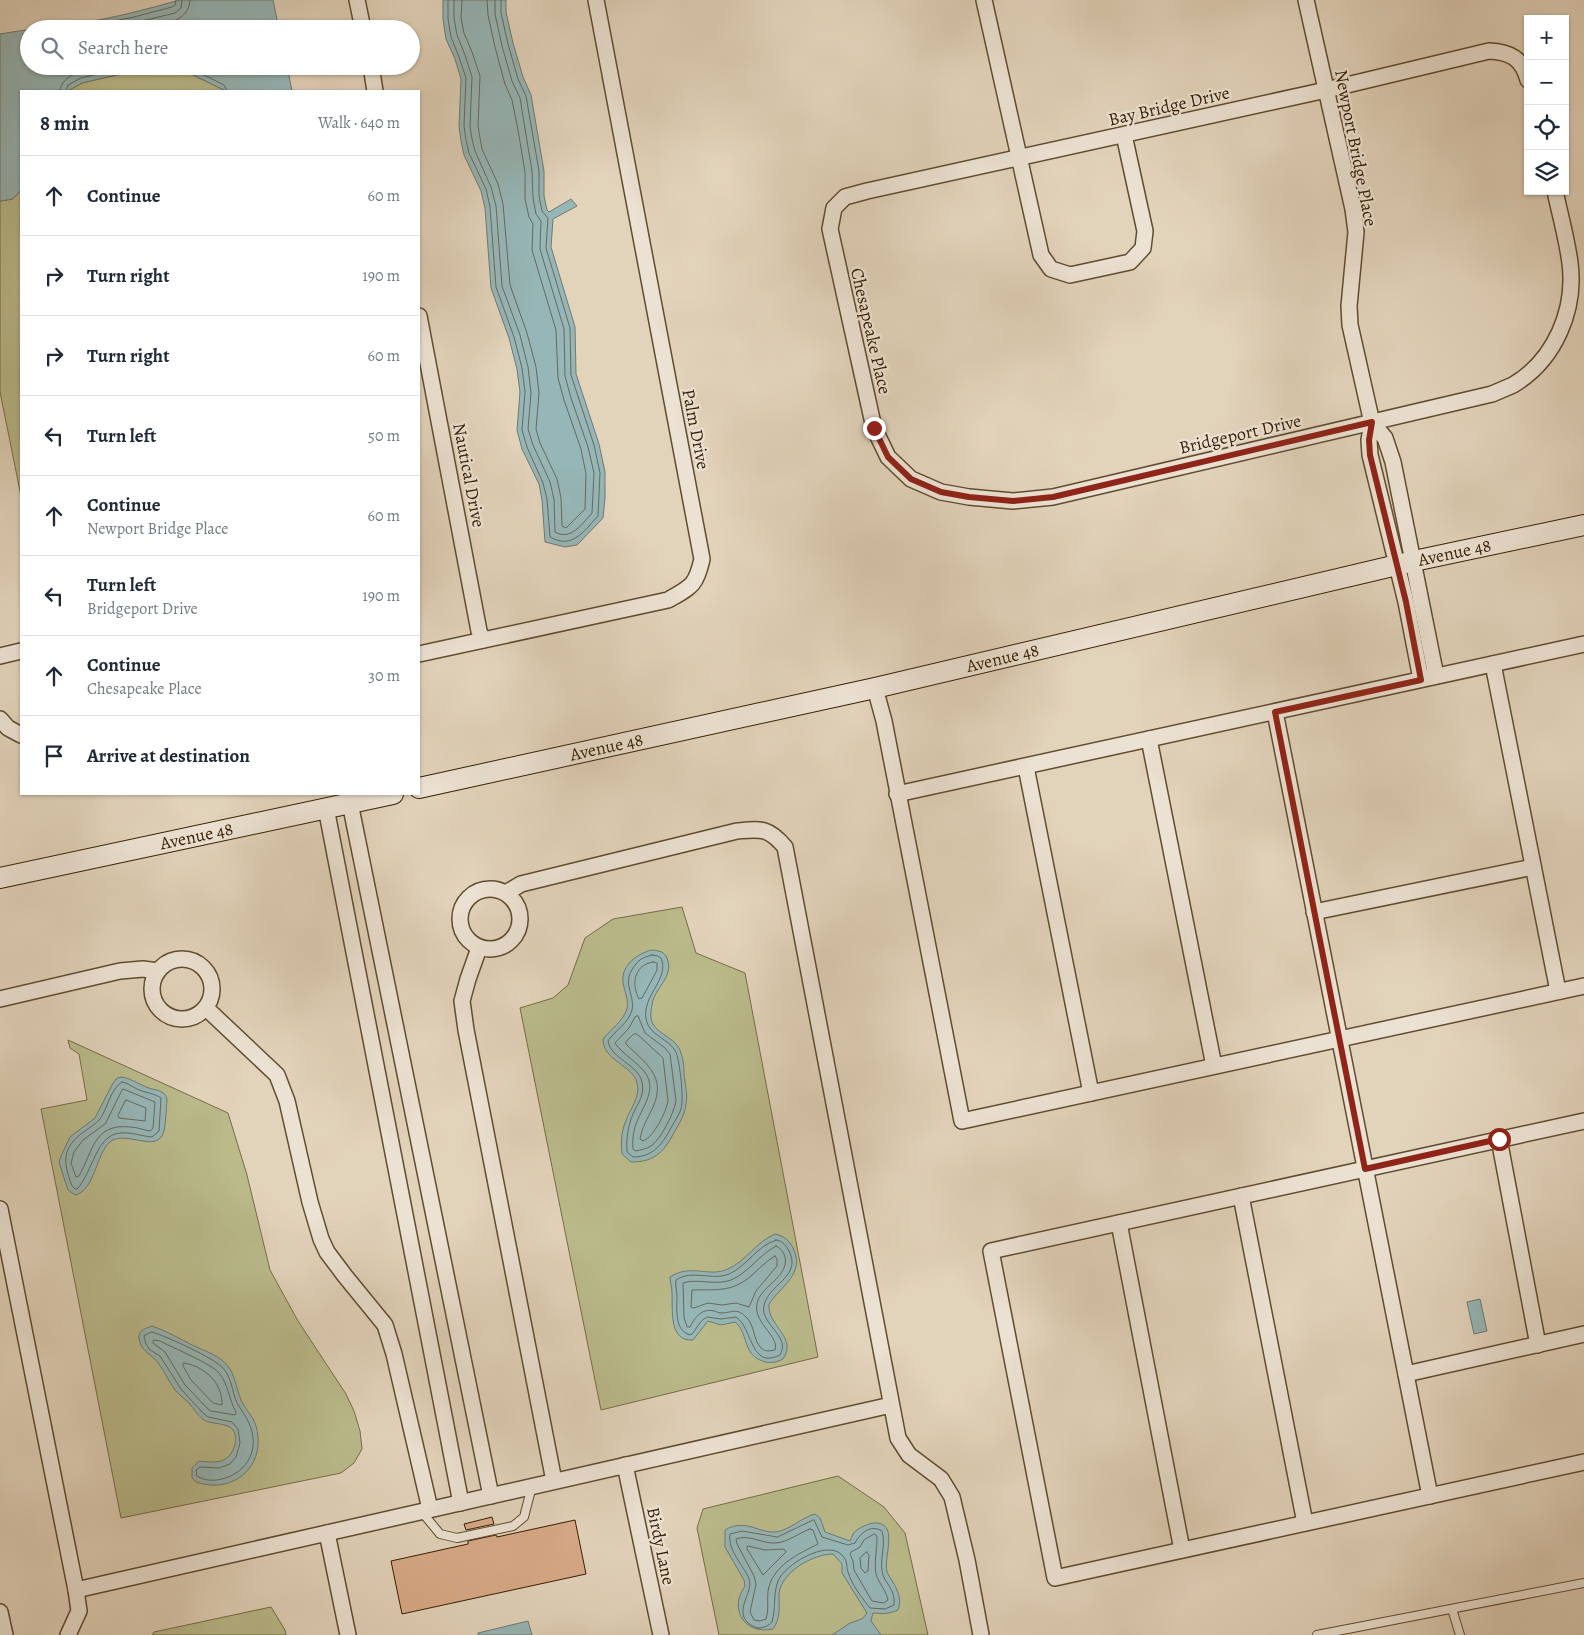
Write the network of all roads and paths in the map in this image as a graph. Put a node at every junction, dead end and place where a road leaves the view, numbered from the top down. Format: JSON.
{"nodes":[{"id":1,"x":358,"y":0,"type":"edge"},
{"id":2,"x":596,"y":0,"type":"edge"},
{"id":3,"x":984,"y":0,"type":"edge"},
{"id":4,"x":1306,"y":0,"type":"edge"},
{"id":5,"x":361,"y":20,"type":"edge"},
{"id":6,"x":1524,"y":69,"type":"edge"},
{"id":7,"x":372,"y":75,"type":"edge"},
{"id":8,"x":375,"y":90,"type":"edge"},
{"id":9,"x":1326,"y":90,"type":"junction"},
{"id":10,"x":1124,"y":135,"type":"junction"},
{"id":11,"x":1019,"y":158,"type":"junction"},
{"id":12,"x":1555,"y":195,"type":"edge"},
{"id":13,"x":834,"y":208,"type":"joint"},
{"id":14,"x":420,"y":321,"type":"edge"},
{"id":15,"x":1372,"y":422,"type":"junction"},
{"id":16,"x":1393,"y":462,"type":"junction"},
{"id":17,"x":1373,"y":466,"type":"junction"},
{"id":18,"x":911,"y":479,"type":"joint"},
{"id":19,"x":1584,"y":525,"type":"edge"},
{"id":20,"x":1409,"y":568,"type":"junction"},
{"id":21,"x":483,"y":640,"type":"junction"},
{"id":22,"x":1584,"y":644,"type":"edge"},
{"id":23,"x":20,"y":651,"type":"edge"},
{"id":24,"x":420,"y":654,"type":"edge"},
{"id":25,"x":0,"y":656,"type":"edge"},
{"id":26,"x":1493,"y":664,"type":"junction"},
{"id":27,"x":1436,"y":676,"type":"junction"},
{"id":28,"x":1421,"y":680,"type":"junction"},
{"id":29,"x":875,"y":688,"type":"junction"},
{"id":30,"x":1275,"y":712,"type":"junction"},
{"id":31,"x":0,"y":719,"type":"edge"},
{"id":32,"x":20,"y":734,"type":"edge"},
{"id":33,"x":1149,"y":739,"type":"junction"},
{"id":34,"x":1026,"y":766,"type":"junction"},
{"id":35,"x":420,"y":788,"type":"edge"},
{"id":36,"x":897,"y":794,"type":"junction"},
{"id":37,"x":388,"y":795,"type":"edge"},
{"id":38,"x":350,"y":803,"type":"junction"},
{"id":39,"x":326,"y":808,"type":"junction"},
{"id":40,"x":1533,"y":867,"type":"junction"},
{"id":41,"x":0,"y":878,"type":"edge"},
{"id":42,"x":506,"y":893,"type":"junction"},
{"id":43,"x":1314,"y":912,"type":"junction"},
{"id":44,"x":480,"y":948,"type":"junction"},
{"id":45,"x":158,"y":970,"type":"junction"},
{"id":46,"x":1584,"y":986,"type":"edge"},
{"id":47,"x":1558,"y":991,"type":"junction"},
{"id":48,"x":0,"y":999,"type":"edge"},
{"id":49,"x":206,"y":1008,"type":"junction"},
{"id":50,"x":1339,"y":1039,"type":"junction"},
{"id":51,"x":1214,"y":1066,"type":"junction"},
{"id":52,"x":1090,"y":1093,"type":"junction"},
{"id":53,"x":1584,"y":1121,"type":"edge"},
{"id":54,"x":1499,"y":1139,"type":"junction"},
{"id":55,"x":1365,"y":1169,"type":"junction"},
{"id":56,"x":1241,"y":1196,"type":"junction"},
{"id":57,"x":0,"y":1209,"type":"edge"},
{"id":58,"x":1119,"y":1223,"type":"junction"},
{"id":59,"x":1584,"y":1334,"type":"edge"},
{"id":60,"x":1538,"y":1345,"type":"junction"},
{"id":61,"x":1406,"y":1374,"type":"junction"},
{"id":62,"x":891,"y":1405,"type":"junction"},
{"id":63,"x":1584,"y":1462,"type":"edge"},
{"id":64,"x":625,"y":1466,"type":"junction"},
{"id":65,"x":554,"y":1481,"type":"junction"},
{"id":66,"x":532,"y":1486,"type":"junction"},
{"id":67,"x":491,"y":1496,"type":"junction"},
{"id":68,"x":1430,"y":1496,"type":"junction"},
{"id":69,"x":461,"y":1502,"type":"junction"},
{"id":70,"x":426,"y":1510,"type":"junction"},
{"id":71,"x":1305,"y":1523,"type":"junction"},
{"id":72,"x":327,"y":1533,"type":"junction"},
{"id":73,"x":1182,"y":1550,"type":"junction"},
{"id":74,"x":1584,"y":1583,"type":"edge"},
{"id":75,"x":76,"y":1590,"type":"junction"},
{"id":76,"x":1452,"y":1609,"type":"junction"},
{"id":77,"x":0,"y":1612,"type":"edge"},
{"id":78,"x":5,"y":1635,"type":"edge"},
{"id":79,"x":68,"y":1635,"type":"edge"},
{"id":80,"x":348,"y":1635,"type":"edge"},
{"id":81,"x":661,"y":1635,"type":"edge"},
{"id":82,"x":982,"y":1635,"type":"edge"},
{"id":83,"x":1317,"y":1635,"type":"edge"},
{"id":84,"x":1460,"y":1635,"type":"edge"}],
"edges":[{"from":1,"to":5,"type":"street"},
{"from":2,"to":21,"type":"street","name":"Palm Drive"},
{"from":3,"to":11,"type":"street"},
{"from":4,"to":9,"type":"street","name":"Newport Bridge Place"},
{"from":6,"to":9,"type":"street","name":"Bay Bridge Drive"},
{"from":7,"to":8,"type":"street"},
{"from":9,"to":10,"type":"street","name":"Bay Bridge Drive"},
{"from":9,"to":15,"type":"street","name":"Newport Bridge Place"},
{"from":10,"to":11,"type":"street","name":"Bay Bridge Drive"},
{"from":10,"to":11,"type":"street"},
{"from":11,"to":13,"type":"street","name":"Bay Bridge Drive"},
{"from":12,"to":15,"type":"street","name":"Bridgeport Drive"},
{"from":13,"to":18,"type":"street","name":"Chesapeake Place"},
{"from":14,"to":21,"type":"street","name":"Nautical Drive"},
{"from":15,"to":16,"type":"street","name":"Newport Bridge Place"},
{"from":15,"to":17,"type":"street","name":"Newport Bridge Place"},
{"from":15,"to":18,"type":"street","name":"Bridgeport Drive"},
{"from":16,"to":17,"type":"street"},
{"from":16,"to":20,"type":"street","name":"Newport Bridge Place"},
{"from":17,"to":20,"type":"street","name":"Newport Bridge Place"},
{"from":19,"to":20,"type":"main road","name":"Avenue 48"},
{"from":20,"to":27,"type":"street"},
{"from":20,"to":28,"type":"street"},
{"from":20,"to":29,"type":"main road","name":"Avenue 48"},
{"from":21,"to":24,"type":"street","name":"Palm Drive"},
{"from":22,"to":26,"type":"street"},
{"from":23,"to":25,"type":"street"},
{"from":26,"to":27,"type":"street"},
{"from":26,"to":40,"type":"street"},
{"from":27,"to":28,"type":"street"},
{"from":28,"to":30,"type":"street"},
{"from":29,"to":35,"type":"main road","name":"Avenue 48"},
{"from":29,"to":36,"type":"street"},
{"from":30,"to":33,"type":"street"},
{"from":30,"to":43,"type":"street"},
{"from":31,"to":32,"type":"street"},
{"from":33,"to":34,"type":"street"},
{"from":33,"to":51,"type":"street"},
{"from":34,"to":36,"type":"street"},
{"from":34,"to":52,"type":"street"},
{"from":36,"to":52,"type":"street"},
{"from":37,"to":38,"type":"main road","name":"Avenue 48"},
{"from":38,"to":39,"type":"main road","name":"Avenue 48"},
{"from":38,"to":67,"type":"street"},
{"from":39,"to":41,"type":"main road","name":"Avenue 48"},
{"from":39,"to":69,"type":"street"},
{"from":40,"to":43,"type":"street"},
{"from":40,"to":47,"type":"street"},
{"from":42,"to":44,"type":"street"},
{"from":42,"to":44,"type":"street"},
{"from":42,"to":62,"type":"street"},
{"from":43,"to":50,"type":"street"},
{"from":44,"to":65,"type":"street"},
{"from":45,"to":48,"type":"street"},
{"from":45,"to":49,"type":"street"},
{"from":45,"to":49,"type":"street"},
{"from":46,"to":47,"type":"street"},
{"from":47,"to":50,"type":"street"},
{"from":49,"to":70,"type":"street"},
{"from":50,"to":51,"type":"street"},
{"from":50,"to":55,"type":"street"},
{"from":51,"to":52,"type":"street"},
{"from":53,"to":54,"type":"street"},
{"from":54,"to":55,"type":"street"},
{"from":54,"to":60,"type":"street"},
{"from":55,"to":56,"type":"street"},
{"from":55,"to":61,"type":"street"},
{"from":56,"to":58,"type":"street"},
{"from":56,"to":71,"type":"street"},
{"from":57,"to":75,"type":"street"},
{"from":58,"to":73,"type":"street"},
{"from":58,"to":73,"type":"street"},
{"from":59,"to":60,"type":"street"},
{"from":60,"to":61,"type":"street"},
{"from":61,"to":68,"type":"street"},
{"from":62,"to":64,"type":"street"},
{"from":62,"to":82,"type":"street"},
{"from":63,"to":68,"type":"street"},
{"from":64,"to":65,"type":"street"},
{"from":64,"to":81,"type":"street","name":"Birdy Lane"},
{"from":65,"to":66,"type":"street"},
{"from":66,"to":67,"type":"street"},
{"from":66,"to":70,"type":"lane"},
{"from":67,"to":69,"type":"street"},
{"from":68,"to":71,"type":"street"},
{"from":69,"to":70,"type":"street"},
{"from":70,"to":72,"type":"street"},
{"from":71,"to":73,"type":"street"},
{"from":72,"to":75,"type":"street"},
{"from":72,"to":80,"type":"street"},
{"from":74,"to":76,"type":"lane"},
{"from":75,"to":79,"type":"street"},
{"from":76,"to":83,"type":"lane"},
{"from":76,"to":84,"type":"lane"},
{"from":77,"to":78,"type":"street"}]}
